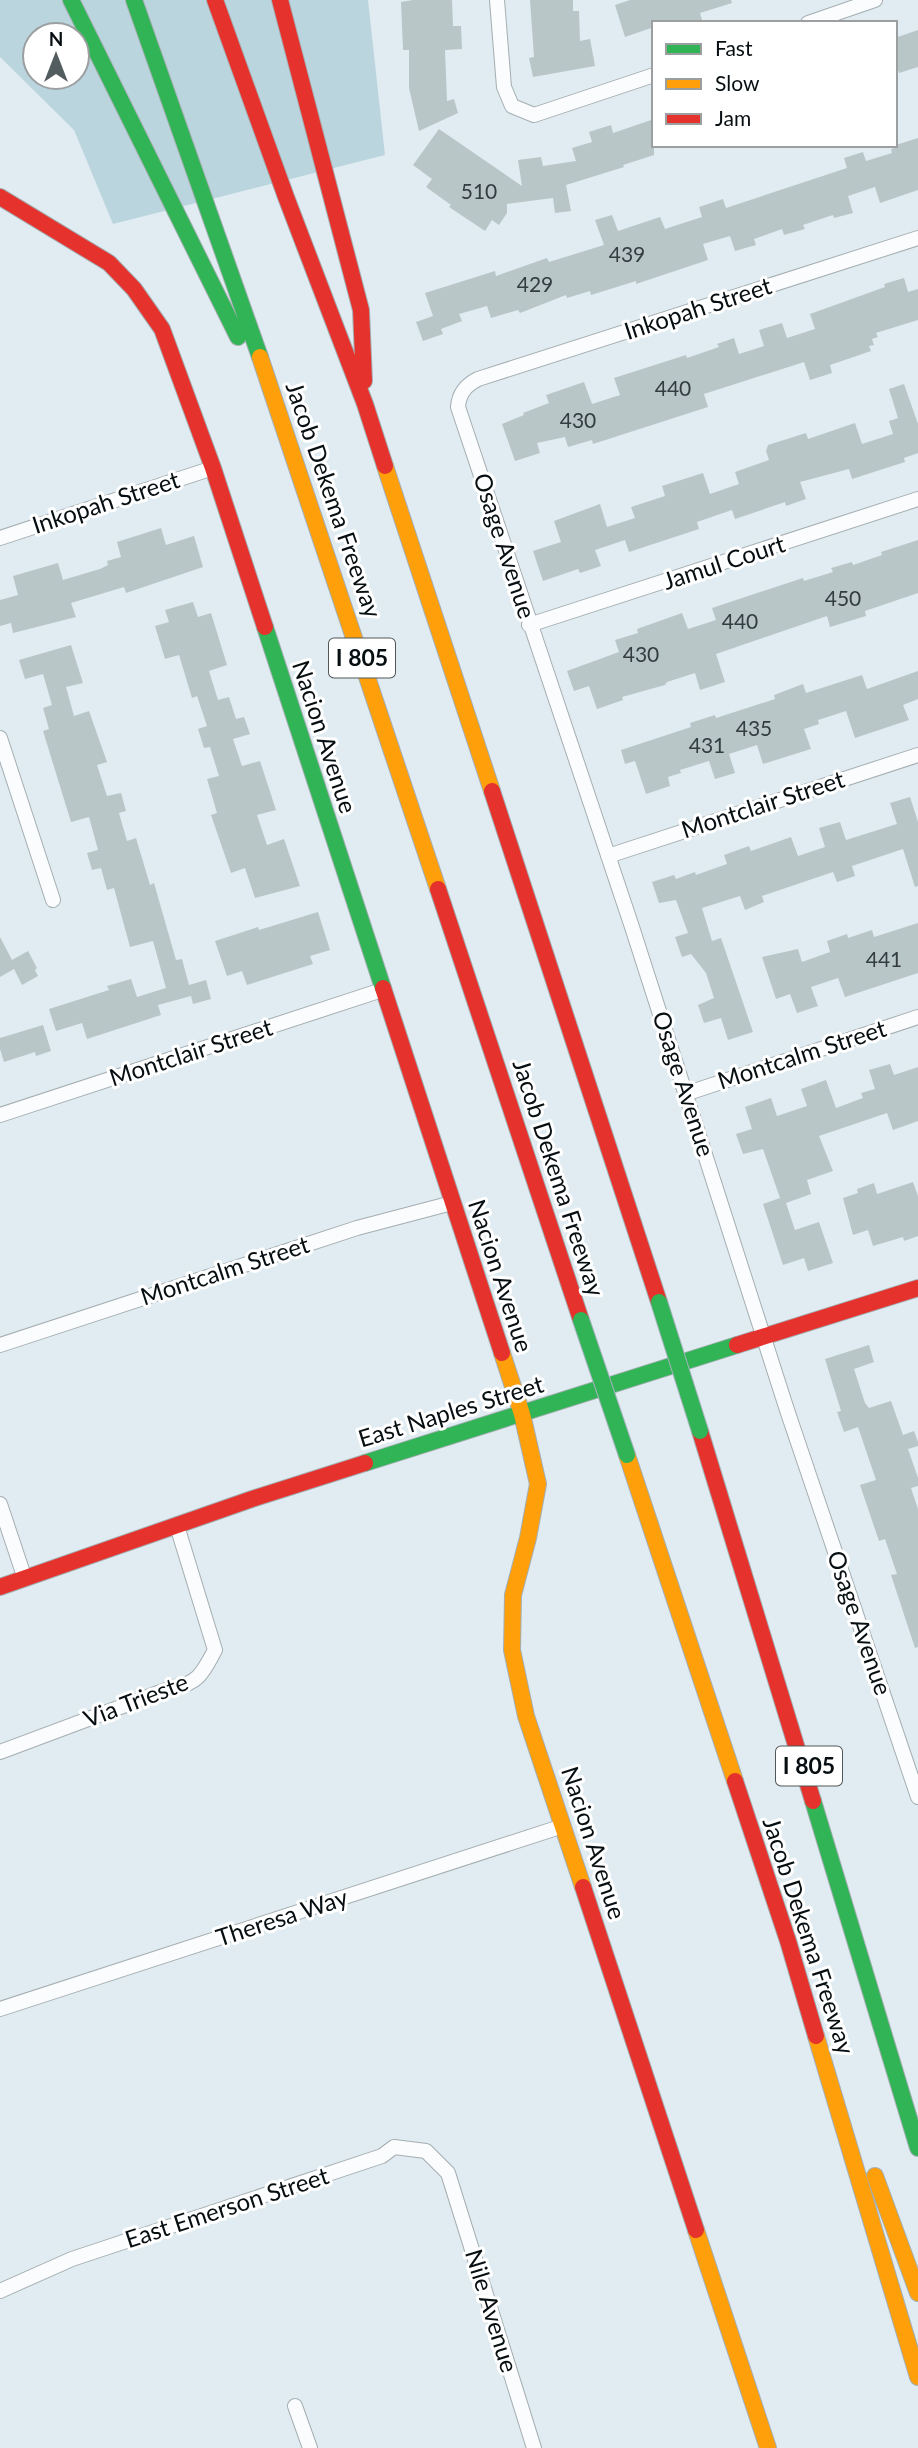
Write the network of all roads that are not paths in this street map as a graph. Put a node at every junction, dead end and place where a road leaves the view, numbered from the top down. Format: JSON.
{"nodes":[{"id":1,"x":71,"y":0,"type":"edge"},
{"id":2,"x":134,"y":0,"type":"edge"},
{"id":3,"x":215,"y":0,"type":"edge"},
{"id":4,"x":280,"y":0,"type":"edge"},
{"id":5,"x":497,"y":0,"type":"edge"},
{"id":6,"x":875,"y":0,"type":"edge"},
{"id":7,"x":814,"y":21,"type":"edge"},
{"id":8,"x":652,"y":76,"type":"edge"},
{"id":9,"x":0,"y":197,"type":"edge"},
{"id":10,"x":918,"y":238,"type":"edge"},
{"id":11,"x":478,"y":379,"type":"joint"},
{"id":12,"x":365,"y":404,"type":"junction"},
{"id":13,"x":290,"y":442,"type":"junction"},
{"id":14,"x":213,"y":468,"type":"junction"},
{"id":15,"x":918,"y":499,"type":"edge"},
{"id":16,"x":0,"y":538,"type":"edge"},
{"id":17,"x":530,"y":625,"type":"junction"},
{"id":18,"x":0,"y":738,"type":"edge"},
{"id":19,"x":918,"y":755,"type":"edge"},
{"id":20,"x":607,"y":856,"type":"junction"},
{"id":21,"x":53,"y":900,"type":"dead end"},
{"id":22,"x":382,"y":990,"type":"junction"},
{"id":23,"x":918,"y":1017,"type":"edge"},
{"id":24,"x":685,"y":1094,"type":"junction"},
{"id":25,"x":0,"y":1115,"type":"edge"},
{"id":26,"x":452,"y":1203,"type":"junction"},
{"id":27,"x":918,"y":1288,"type":"edge"},
{"id":28,"x":765,"y":1336,"type":"junction"},
{"id":29,"x":0,"y":1345,"type":"edge"},
{"id":30,"x":522,"y":1414,"type":"junction"},
{"id":31,"x":700,"y":1431,"type":"junction"},
{"id":32,"x":0,"y":1504,"type":"edge"},
{"id":33,"x":177,"y":1525,"type":"junction"},
{"id":34,"x":25,"y":1578,"type":"junction"},
{"id":35,"x":0,"y":1587,"type":"edge"},
{"id":36,"x":0,"y":1752,"type":"edge"},
{"id":37,"x":918,"y":1797,"type":"edge"},
{"id":38,"x":563,"y":1826,"type":"junction"},
{"id":39,"x":788,"y":1941,"type":"junction"},
{"id":40,"x":0,"y":2009,"type":"edge"},
{"id":41,"x":918,"y":2102,"type":"edge"},
{"id":42,"x":918,"y":2148,"type":"edge"},
{"id":43,"x":448,"y":2173,"type":"joint"},
{"id":44,"x":0,"y":2291,"type":"edge"},
{"id":45,"x":918,"y":2293,"type":"edge"},
{"id":46,"x":918,"y":2377,"type":"edge"},
{"id":47,"x":295,"y":2406,"type":"dead end"},
{"id":48,"x":310,"y":2448,"type":"edge"},
{"id":49,"x":534,"y":2448,"type":"edge"},
{"id":50,"x":768,"y":2448,"type":"edge"}],
"edges":[{"from":1,"to":13,"type":"main road"},
{"from":2,"to":13,"type":"main road","name":"Jacob Dekema Freeway","number":"I 805"},
{"from":3,"to":12,"type":"main road","number":"I 805"},
{"from":4,"to":12,"type":"main road"},
{"from":5,"to":8,"type":"street"},
{"from":6,"to":7,"type":"street"},
{"from":9,"to":14,"type":"main road","name":"Nacion Avenue"},
{"from":10,"to":11,"type":"street","name":"Inkopah Street"},
{"from":11,"to":17,"type":"street","name":"Osage Avenue"},
{"from":12,"to":31,"type":"main road","number":"I 805","bridge":true},
{"from":13,"to":39,"type":"main road","name":"Jacob Dekema Freeway","number":"I 805","bridge":true},
{"from":14,"to":16,"type":"street","name":"Inkopah Street"},
{"from":14,"to":22,"type":"main road","name":"Nacion Avenue"},
{"from":15,"to":17,"type":"street","name":"Jamul Court"},
{"from":17,"to":20,"type":"street","name":"Osage Avenue"},
{"from":18,"to":21,"type":"street"},
{"from":19,"to":20,"type":"street","name":"Montclair Street"},
{"from":20,"to":24,"type":"street","name":"Osage Avenue"},
{"from":22,"to":25,"type":"street","name":"Montclair Street"},
{"from":22,"to":26,"type":"main road","name":"Nacion Avenue"},
{"from":23,"to":24,"type":"street","name":"Montcalm Street"},
{"from":24,"to":28,"type":"street","name":"Osage Avenue"},
{"from":26,"to":29,"type":"street","name":"Montcalm Street"},
{"from":26,"to":30,"type":"main road","name":"Nacion Avenue"},
{"from":27,"to":28,"type":"main road","name":"East Naples Street"},
{"from":28,"to":30,"type":"main road","name":"East Naples Street"},
{"from":28,"to":37,"type":"street","name":"Osage Avenue"},
{"from":30,"to":33,"type":"main road","name":"East Naples Street"},
{"from":30,"to":38,"type":"main road","name":"Nacion Avenue"},
{"from":31,"to":41,"type":"main road","number":"I 805"},
{"from":31,"to":42,"type":"main road"},
{"from":32,"to":34,"type":"street"},
{"from":33,"to":34,"type":"main road","name":"East Naples Street"},
{"from":33,"to":36,"type":"street","name":"Via Trieste"},
{"from":34,"to":35,"type":"main road","name":"East Naples Street"},
{"from":38,"to":40,"type":"street","name":"Theresa Way"},
{"from":38,"to":50,"type":"main road","name":"Nacion Avenue"},
{"from":39,"to":45,"type":"main road"},
{"from":39,"to":46,"type":"main road","name":"Jacob Dekema Freeway","number":"I 805"},
{"from":43,"to":44,"type":"street","name":"East Emerson Street"},
{"from":43,"to":49,"type":"street","name":"Nile Avenue"},
{"from":47,"to":48,"type":"street"}]}
